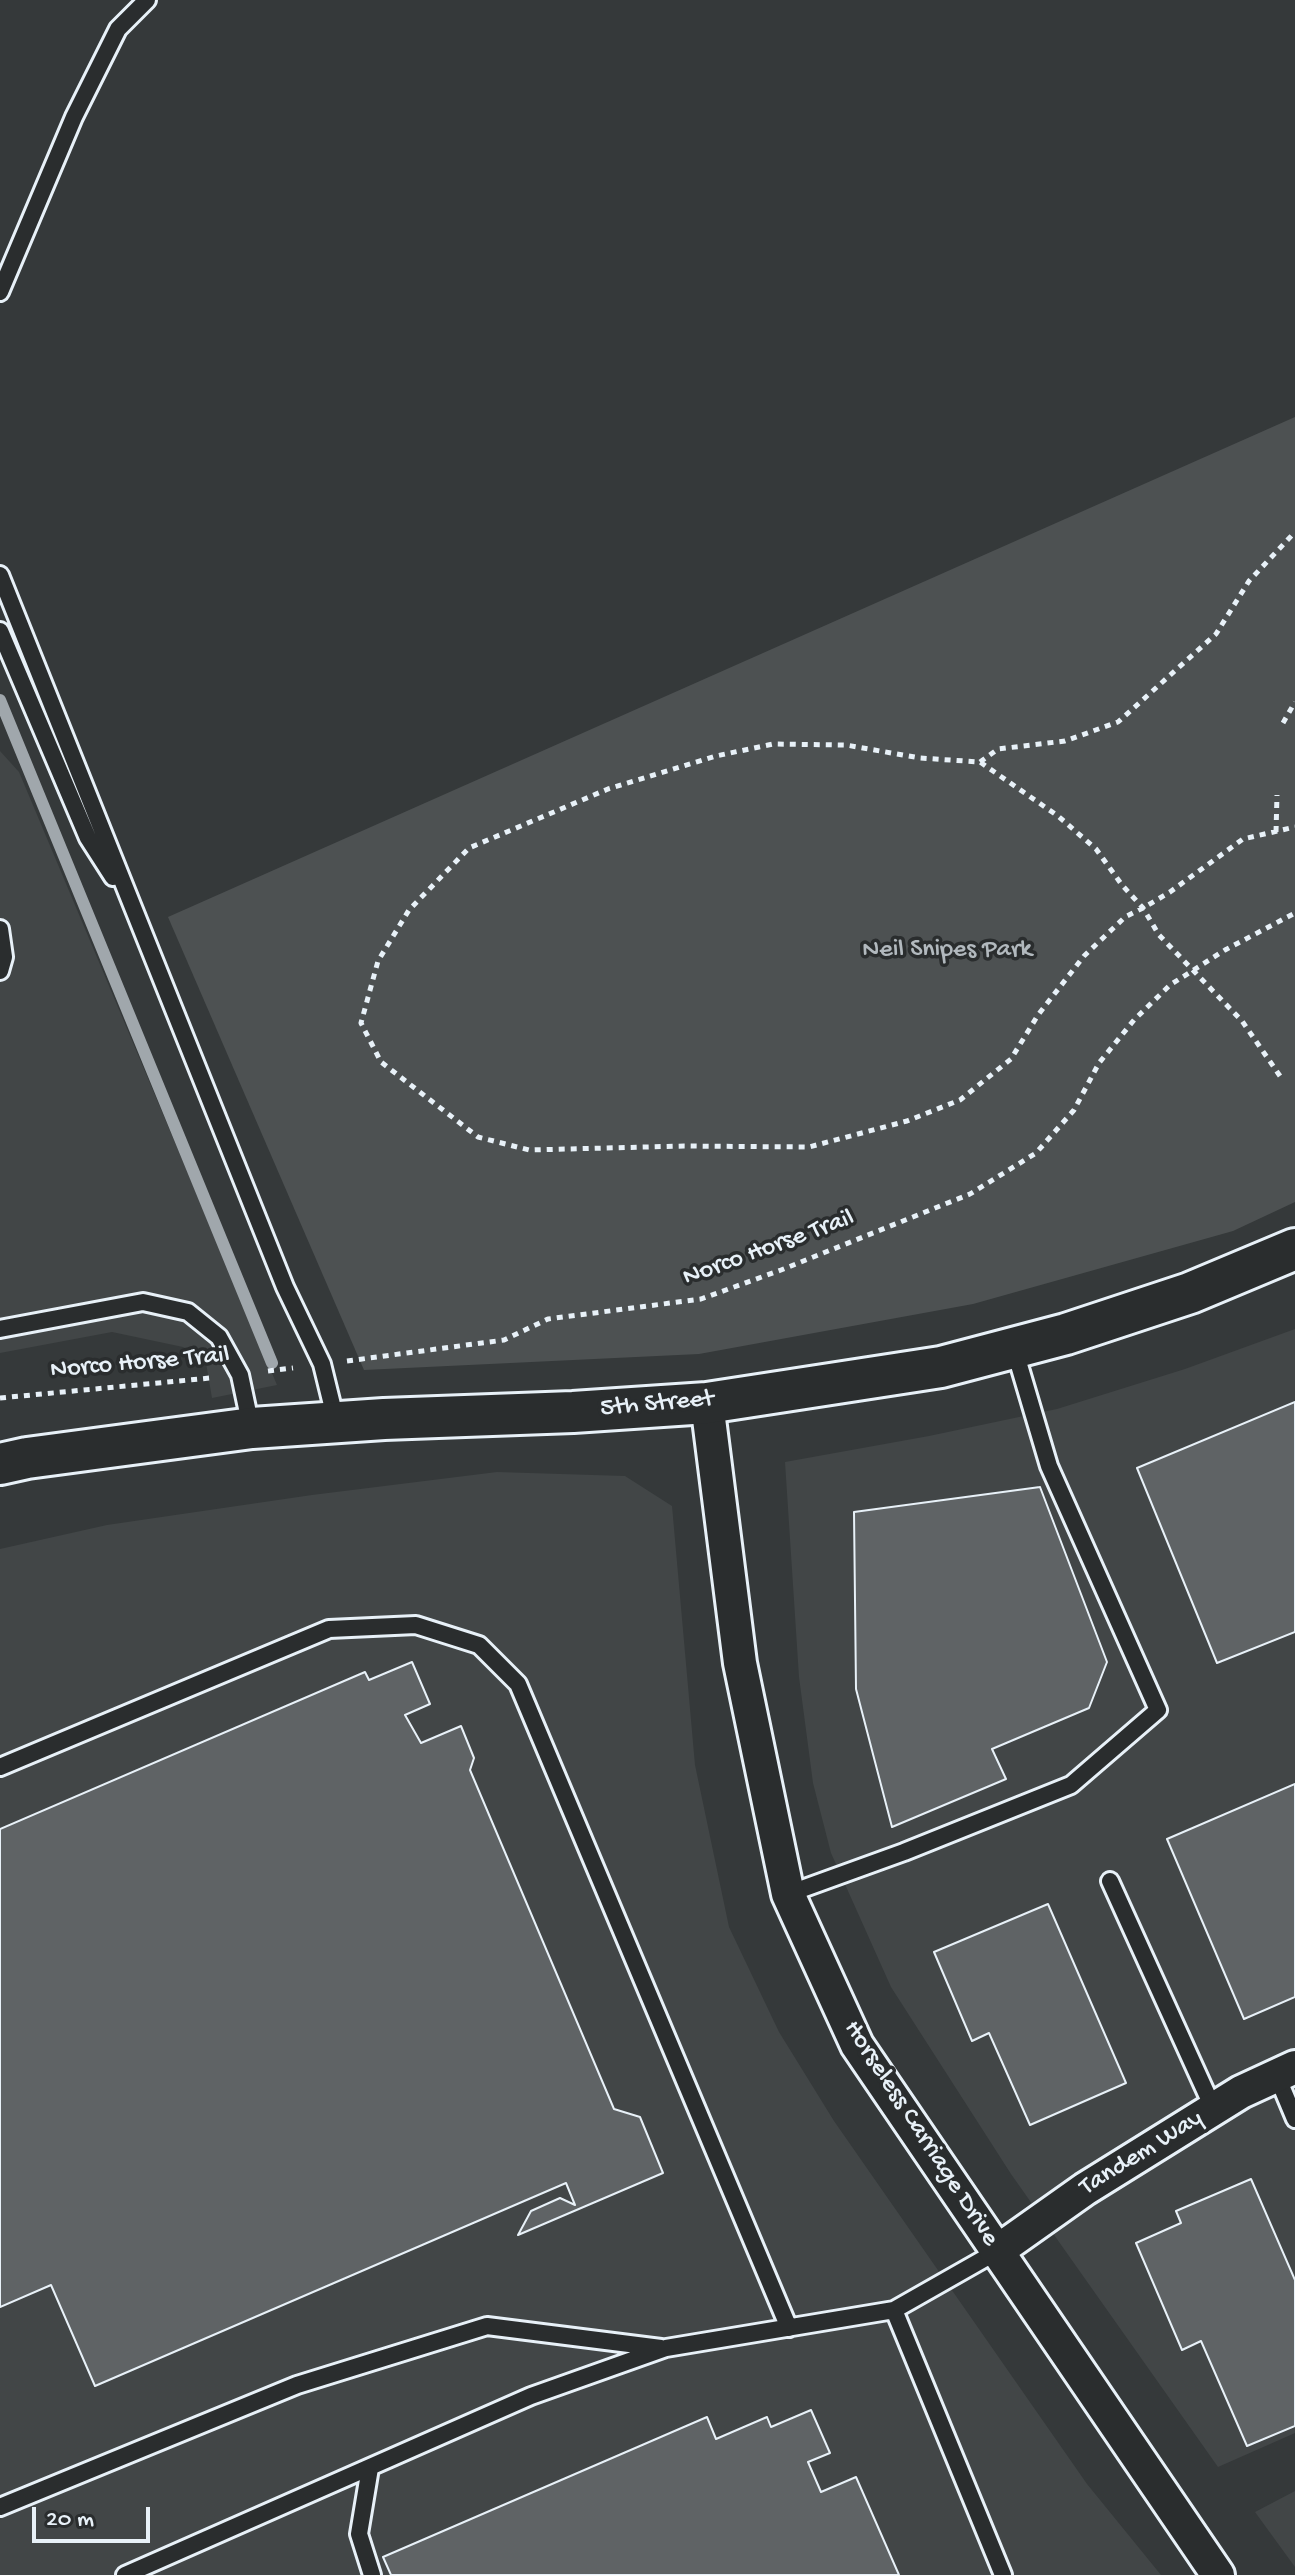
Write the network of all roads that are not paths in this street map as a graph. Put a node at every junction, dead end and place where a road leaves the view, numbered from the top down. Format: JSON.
{"nodes":[{"id":1,"x":147,"y":0,"type":"edge"},
{"id":2,"x":0,"y":292,"type":"edge"},
{"id":3,"x":0,"y":575,"type":"edge"},
{"id":4,"x":0,"y":631,"type":"edge"},
{"id":5,"x":133,"y":909,"type":"junction"},
{"id":6,"x":0,"y":929,"type":"edge"},
{"id":7,"x":0,"y":971,"type":"edge"},
{"id":8,"x":1295,"y":1249,"type":"edge"},
{"id":9,"x":0,"y":1329,"type":"edge"},
{"id":10,"x":1014,"y":1348,"type":"junction"},
{"id":11,"x":707,"y":1403,"type":"junction"},
{"id":12,"x":336,"y":1422,"type":"junction"},
{"id":13,"x":252,"y":1428,"type":"junction"},
{"id":14,"x":0,"y":1464,"type":"edge"},
{"id":15,"x":0,"y":1767,"type":"edge"},
{"id":16,"x":1110,"y":1881,"type":"dead end"},
{"id":17,"x":788,"y":1894,"type":"junction"},
{"id":18,"x":1286,"y":2072,"type":"edge"},
{"id":19,"x":1214,"y":2110,"type":"junction"},
{"id":20,"x":1295,"y":2119,"type":"edge"},
{"id":21,"x":996,"y":2252,"type":"junction"},
{"id":22,"x":894,"y":2310,"type":"junction"},
{"id":23,"x":789,"y":2328,"type":"junction"},
{"id":24,"x":666,"y":2348,"type":"junction"},
{"id":25,"x":370,"y":2468,"type":"junction"},
{"id":26,"x":0,"y":2507,"type":"edge"},
{"id":27,"x":125,"y":2575,"type":"edge"},
{"id":28,"x":372,"y":2575,"type":"edge"},
{"id":29,"x":1003,"y":2575,"type":"edge"},
{"id":30,"x":1218,"y":2575,"type":"edge"}],
"edges":[{"from":1,"to":2,"type":"lane"},
{"from":3,"to":5,"type":"lane"},
{"from":4,"to":5,"type":"lane"},
{"from":5,"to":12,"type":"lane"},
{"from":6,"to":7,"type":"lane"},
{"from":8,"to":10,"type":"street","name":"5th Street"},
{"from":9,"to":13,"type":"lane"},
{"from":10,"to":11,"type":"street","name":"5th Street"},
{"from":10,"to":17,"type":"lane"},
{"from":11,"to":12,"type":"street","name":"5th Street"},
{"from":11,"to":17,"type":"street","name":"Horseless Carriage Drive"},
{"from":12,"to":13,"type":"street","name":"5th Street"},
{"from":13,"to":14,"type":"street","name":"5th Street"},
{"from":15,"to":23,"type":"lane"},
{"from":16,"to":19,"type":"lane"},
{"from":17,"to":21,"type":"street","name":"Horseless Carriage Drive"},
{"from":18,"to":19,"type":"street","name":"Tandem Way"},
{"from":18,"to":20,"type":"lane"},
{"from":19,"to":21,"type":"street","name":"Tandem Way"},
{"from":21,"to":22,"type":"lane"},
{"from":21,"to":30,"type":"street","name":"Horseless Carriage Drive"},
{"from":22,"to":23,"type":"lane"},
{"from":22,"to":29,"type":"lane"},
{"from":23,"to":24,"type":"lane"},
{"from":24,"to":25,"type":"lane"},
{"from":24,"to":26,"type":"lane"},
{"from":25,"to":27,"type":"lane"},
{"from":25,"to":28,"type":"lane"}]}
